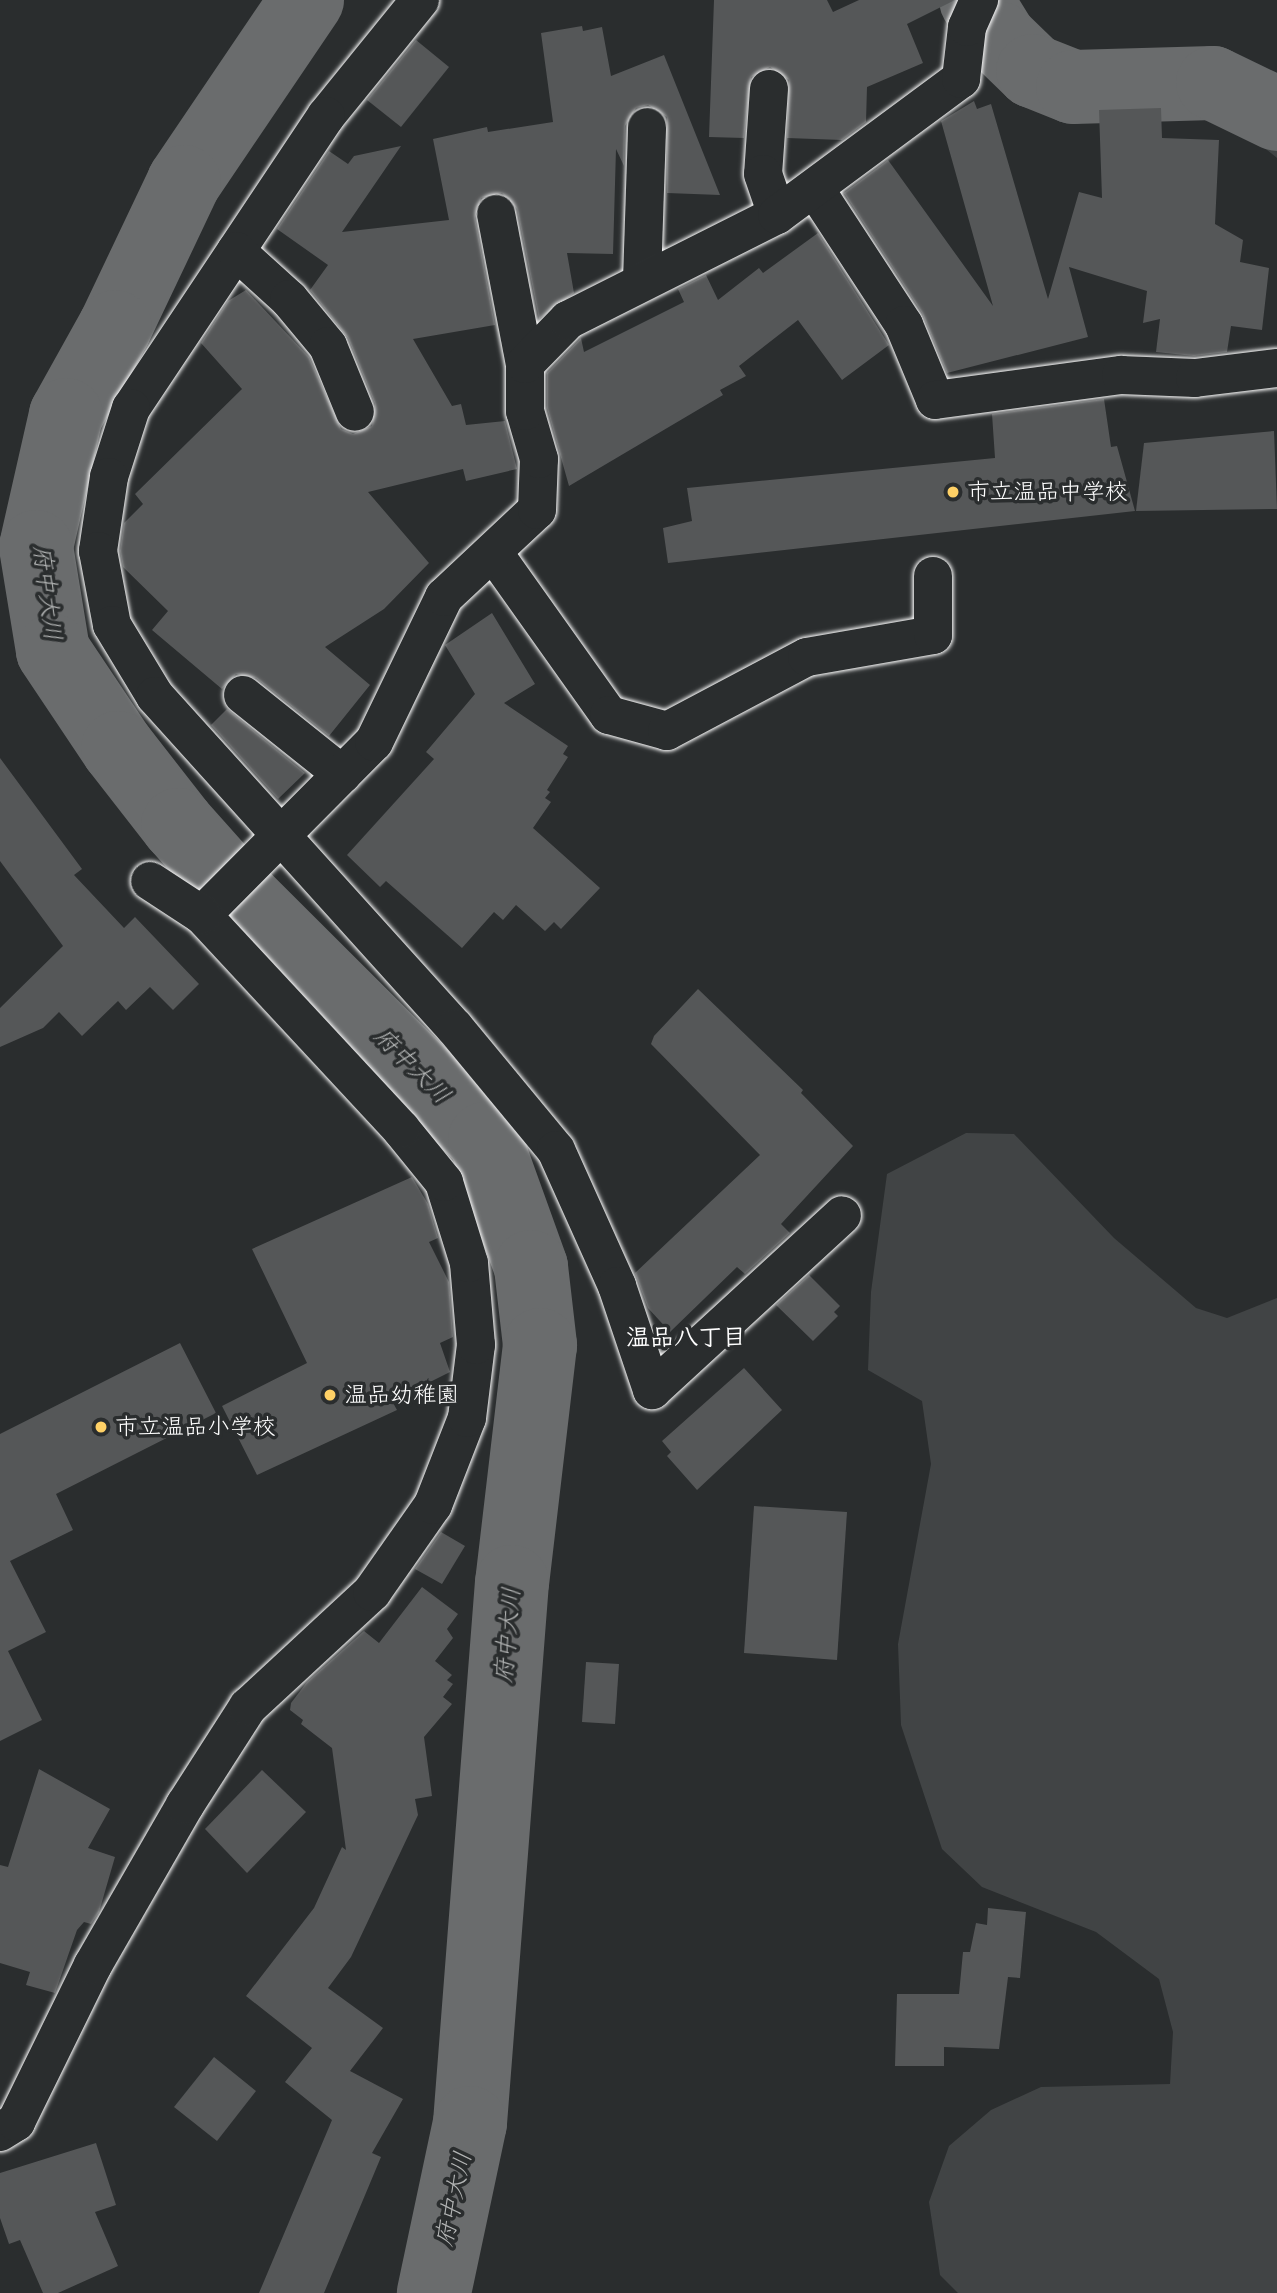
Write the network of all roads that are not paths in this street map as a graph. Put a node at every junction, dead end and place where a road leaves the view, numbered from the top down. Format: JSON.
{"nodes":[{"id":1,"x":420,"y":0,"type":"edge"},
{"id":2,"x":973,"y":14,"type":"edge"},
{"id":3,"x":769,"y":89,"type":"dead end"},
{"id":4,"x":647,"y":127,"type":"dead end"},
{"id":5,"x":814,"y":189,"type":"junction"},
{"id":6,"x":496,"y":214,"type":"dead end"},
{"id":7,"x":777,"y":215,"type":"junction"},
{"id":8,"x":236,"y":251,"type":"junction"},
{"id":9,"x":642,"y":281,"type":"junction"},
{"id":10,"x":525,"y":364,"type":"junction"},
{"id":11,"x":1277,"y":368,"type":"edge"},
{"id":12,"x":355,"y":412,"type":"dead end"},
{"id":13,"x":492,"y":552,"type":"junction"},
{"id":14,"x":933,"y":576,"type":"dead end"},
{"id":15,"x":243,"y":695,"type":"dead end"},
{"id":16,"x":342,"y":774,"type":"junction"},
{"id":17,"x":270,"y":846,"type":"junction"},
{"id":18,"x":150,"y":881,"type":"dead end"},
{"id":19,"x":206,"y":911,"type":"junction"},
{"id":20,"x":842,"y":1215,"type":"dead end"},
{"id":21,"x":0,"y":2132,"type":"edge"}],
"edges":[{"from":1,"to":8,"type":"street"},
{"from":2,"to":5,"type":"street"},
{"from":3,"to":7,"type":"street"},
{"from":4,"to":9,"type":"street"},
{"from":5,"to":7,"type":"street"},
{"from":5,"to":11,"type":"street"},
{"from":6,"to":10,"type":"street"},
{"from":7,"to":9,"type":"street"},
{"from":8,"to":12,"type":"street"},
{"from":8,"to":17,"type":"street"},
{"from":9,"to":10,"type":"street"},
{"from":10,"to":13,"type":"street"},
{"from":13,"to":14,"type":"street"},
{"from":13,"to":16,"type":"street"},
{"from":15,"to":16,"type":"street"},
{"from":16,"to":17,"type":"street"},
{"from":17,"to":19,"type":"street"},
{"from":17,"to":20,"type":"street"},
{"from":18,"to":19,"type":"street"},
{"from":19,"to":21,"type":"street"}]}
